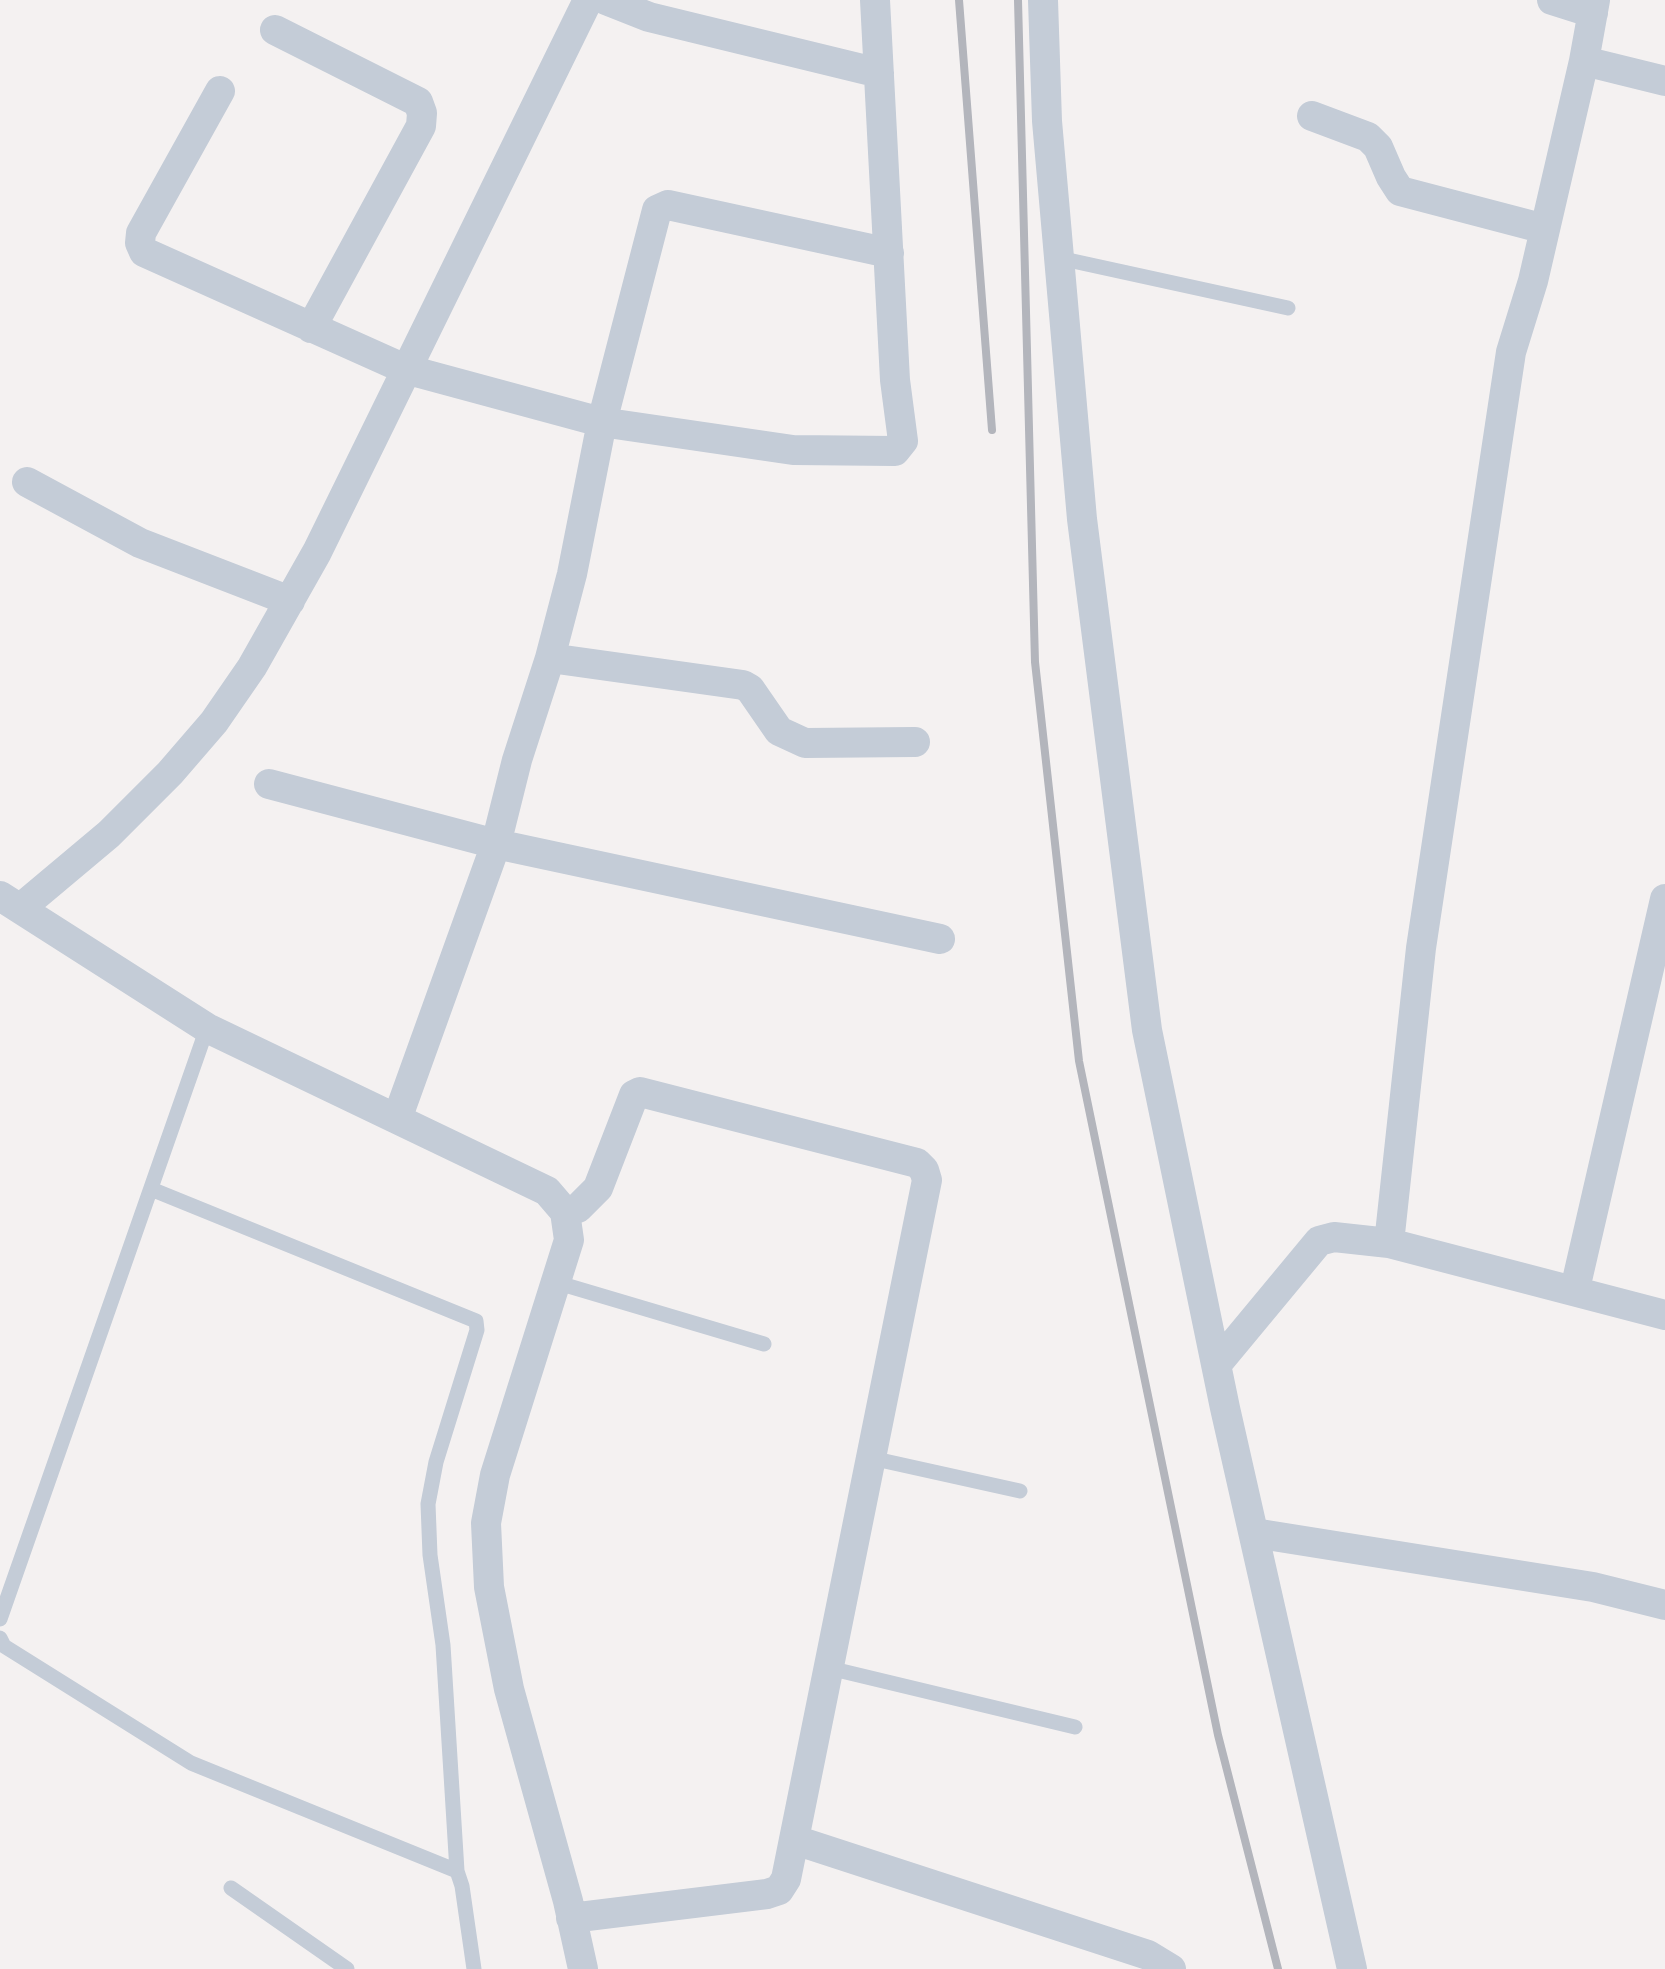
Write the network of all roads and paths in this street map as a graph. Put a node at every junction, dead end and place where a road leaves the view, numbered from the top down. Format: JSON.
{"nodes":[{"id":1,"x":588,"y":0,"type":"edge"},
{"id":2,"x":606,"y":0,"type":"edge"},
{"id":3,"x":875,"y":0,"type":"edge"},
{"id":4,"x":1043,"y":0,"type":"edge"},
{"id":5,"x":1552,"y":0,"type":"edge"},
{"id":6,"x":1594,"y":7,"type":"edge"},
{"id":7,"x":275,"y":30,"type":"dead end"},
{"id":8,"x":1584,"y":61,"type":"junction"},
{"id":9,"x":879,"y":73,"type":"junction"},
{"id":10,"x":1665,"y":81,"type":"edge"},
{"id":11,"x":220,"y":90,"type":"dead end"},
{"id":12,"x":1312,"y":116,"type":"dead end"},
{"id":13,"x":1546,"y":229,"type":"junction"},
{"id":14,"x":889,"y":253,"type":"junction"},
{"id":15,"x":1059,"y":258,"type":"junction"},
{"id":16,"x":1288,"y":308,"type":"dead end"},
{"id":17,"x":312,"y":328,"type":"junction"},
{"id":18,"x":405,"y":369,"type":"junction"},
{"id":19,"x":602,"y":422,"type":"junction"},
{"id":20,"x":27,"y":482,"type":"dead end"},
{"id":21,"x":290,"y":601,"type":"junction"},
{"id":22,"x":550,"y":658,"type":"junction"},
{"id":23,"x":915,"y":742,"type":"dead end"},
{"id":24,"x":269,"y":784,"type":"dead end"},
{"id":25,"x":496,"y":844,"type":"junction"},
{"id":26,"x":1665,"y":899,"type":"edge"},
{"id":27,"x":11,"y":901,"type":"edge"},
{"id":28,"x":940,"y":939,"type":"dead end"},
{"id":29,"x":208,"y":1028,"type":"junction"},
{"id":30,"x":397,"y":1119,"type":"junction"},
{"id":31,"x":151,"y":1189,"type":"junction"},
{"id":32,"x":565,"y":1212,"type":"junction"},
{"id":33,"x":1388,"y":1243,"type":"junction"},
{"id":34,"x":556,"y":1282,"type":"junction"},
{"id":35,"x":1575,"y":1289,"type":"junction"},
{"id":36,"x":1665,"y":1316,"type":"edge"},
{"id":37,"x":764,"y":1344,"type":"dead end"},
{"id":38,"x":1216,"y":1364,"type":"junction"},
{"id":39,"x":872,"y":1458,"type":"junction"},
{"id":40,"x":1020,"y":1491,"type":"dead end"},
{"id":41,"x":1254,"y":1533,"type":"junction"},
{"id":42,"x":1665,"y":1605,"type":"edge"},
{"id":43,"x":0,"y":1619,"type":"edge"},
{"id":44,"x":0,"y":1638,"type":"edge"},
{"id":45,"x":829,"y":1668,"type":"junction"},
{"id":46,"x":1076,"y":1727,"type":"dead end"},
{"id":47,"x":795,"y":1840,"type":"junction"},
{"id":48,"x":457,"y":1871,"type":"junction"},
{"id":49,"x":231,"y":1888,"type":"dead end"},
{"id":50,"x":571,"y":1918,"type":"junction"},
{"id":51,"x":347,"y":1969,"type":"edge"},
{"id":52,"x":474,"y":1969,"type":"edge"},
{"id":53,"x":583,"y":1969,"type":"edge"},
{"id":54,"x":1171,"y":1969,"type":"edge"},
{"id":55,"x":1352,"y":1969,"type":"edge"}],
"edges":[{"from":1,"to":18,"type":"street"},
{"from":2,"to":9,"type":"street"},
{"from":3,"to":9,"type":"street"},
{"from":4,"to":15,"type":"street"},
{"from":5,"to":6,"type":"street"},
{"from":6,"to":8,"type":"street"},
{"from":7,"to":17,"type":"street"},
{"from":8,"to":10,"type":"street"},
{"from":8,"to":13,"type":"street"},
{"from":9,"to":14,"type":"street"},
{"from":11,"to":17,"type":"street"},
{"from":12,"to":13,"type":"street"},
{"from":13,"to":33,"type":"street"},
{"from":14,"to":19,"type":"street"},
{"from":14,"to":19,"type":"street"},
{"from":15,"to":16,"type":"lane"},
{"from":15,"to":38,"type":"street"},
{"from":17,"to":18,"type":"street"},
{"from":18,"to":19,"type":"street"},
{"from":18,"to":21,"type":"street"},
{"from":19,"to":22,"type":"street"},
{"from":20,"to":21,"type":"street"},
{"from":21,"to":27,"type":"street"},
{"from":22,"to":23,"type":"street"},
{"from":22,"to":25,"type":"street"},
{"from":24,"to":25,"type":"street"},
{"from":25,"to":28,"type":"street"},
{"from":25,"to":30,"type":"street"},
{"from":26,"to":35,"type":"street"},
{"from":27,"to":29,"type":"street"},
{"from":29,"to":30,"type":"street"},
{"from":29,"to":31,"type":"lane"},
{"from":30,"to":32,"type":"street"},
{"from":31,"to":43,"type":"lane"},
{"from":31,"to":48,"type":"lane"},
{"from":32,"to":34,"type":"street"},
{"from":32,"to":39,"type":"street"},
{"from":33,"to":35,"type":"street"},
{"from":33,"to":38,"type":"street"},
{"from":34,"to":37,"type":"lane"},
{"from":34,"to":50,"type":"street"},
{"from":35,"to":36,"type":"street"},
{"from":38,"to":41,"type":"street"},
{"from":39,"to":40,"type":"lane"},
{"from":39,"to":45,"type":"street"},
{"from":41,"to":42,"type":"street"},
{"from":41,"to":55,"type":"street"},
{"from":44,"to":48,"type":"lane"},
{"from":45,"to":46,"type":"lane"},
{"from":45,"to":47,"type":"street"},
{"from":47,"to":50,"type":"street"},
{"from":47,"to":54,"type":"street"},
{"from":48,"to":52,"type":"lane"},
{"from":49,"to":51,"type":"lane"},
{"from":50,"to":53,"type":"street"}]}
